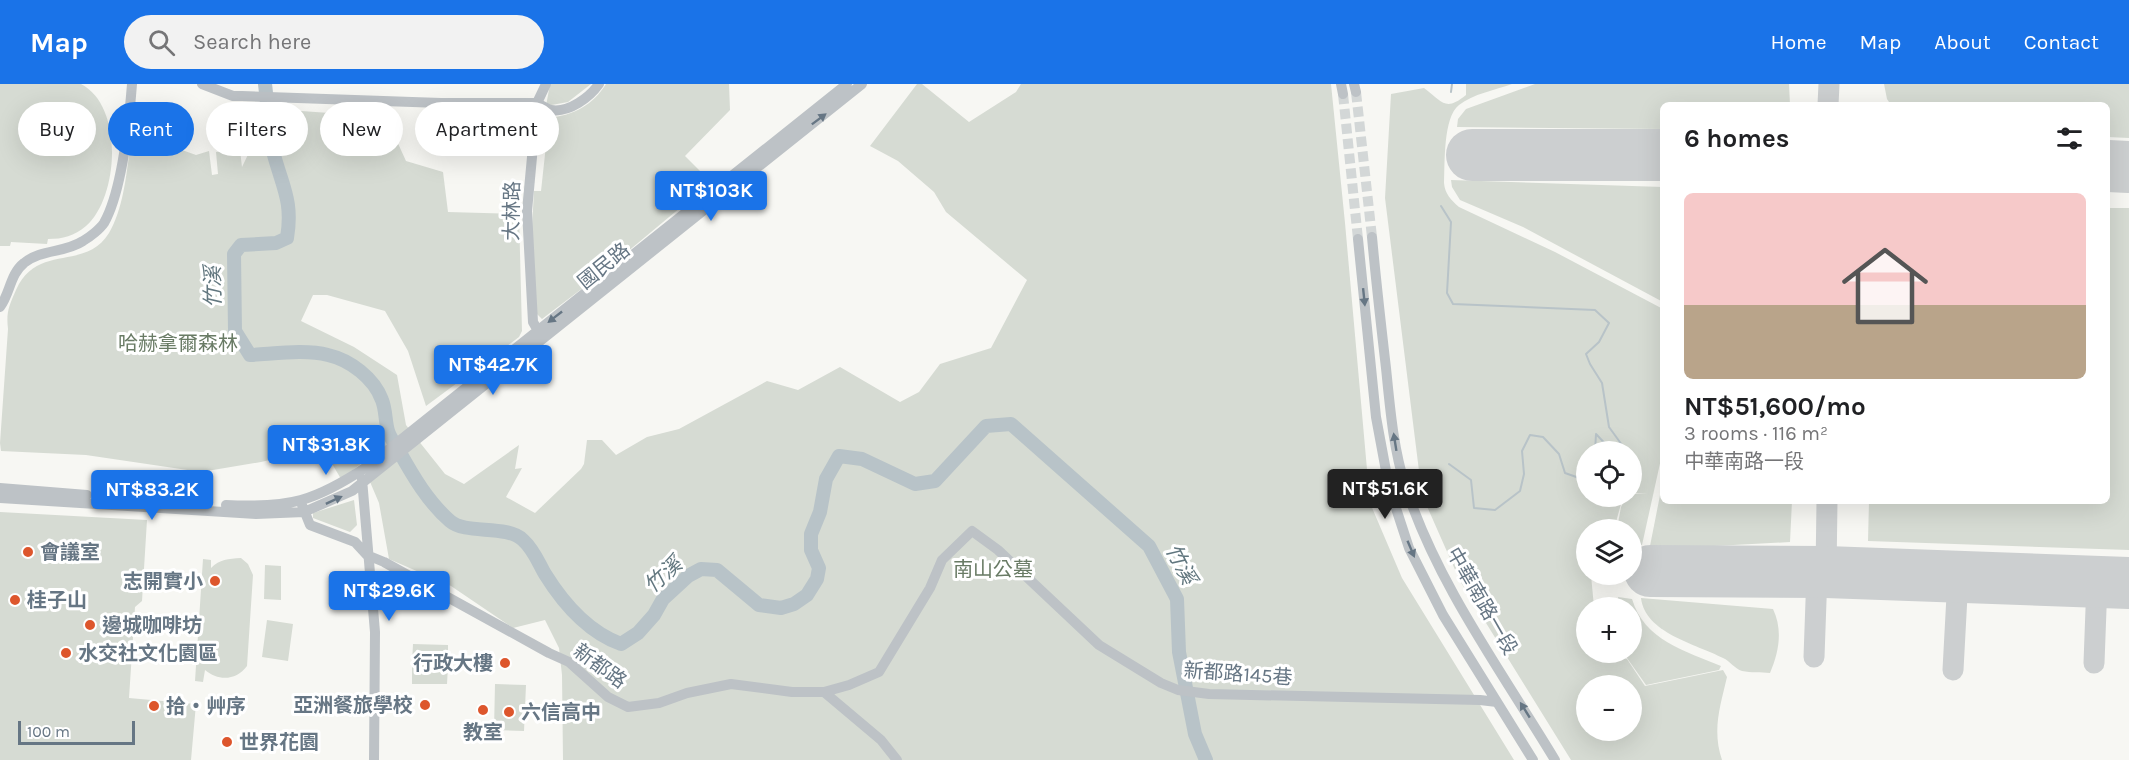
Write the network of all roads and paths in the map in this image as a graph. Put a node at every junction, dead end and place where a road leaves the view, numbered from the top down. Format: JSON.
{"nodes":[{"id":1,"x":132,"y":84,"type":"edge"},
{"id":2,"x":202,"y":84,"type":"edge"},
{"id":3,"x":546,"y":84,"type":"edge"},
{"id":4,"x":599,"y":84,"type":"edge"},
{"id":5,"x":847,"y":84,"type":"edge"},
{"id":6,"x":862,"y":84,"type":"edge"},
{"id":7,"x":416,"y":102,"type":"edge"},
{"id":8,"x":537,"y":102,"type":"edge"},
{"id":9,"x":559,"y":108,"type":"edge"},
{"id":10,"x":532,"y":156,"type":"edge"},
{"id":11,"x":1372,"y":237,"type":"tunnel mouth"},
{"id":12,"x":1358,"y":239,"type":"tunnel mouth"},
{"id":13,"x":0,"y":307,"type":"edge"},
{"id":14,"x":540,"y":334,"type":"junction"},
{"id":15,"x":373,"y":468,"type":"junction"},
{"id":16,"x":361,"y":471,"type":"junction"},
{"id":17,"x":362,"y":484,"type":"junction"},
{"id":18,"x":0,"y":488,"type":"edge"},
{"id":19,"x":0,"y":498,"type":"edge"},
{"id":20,"x":302,"y":507,"type":"junction"},
{"id":21,"x":367,"y":555,"type":"junction"},
{"id":22,"x":824,"y":692,"type":"junction"},
{"id":23,"x":1497,"y":702,"type":"junction"},
{"id":24,"x":374,"y":760,"type":"edge"},
{"id":25,"x":897,"y":760,"type":"edge"},
{"id":26,"x":1533,"y":760,"type":"edge"},
{"id":27,"x":1556,"y":760,"type":"edge"}],
"edges":[{"from":1,"to":13,"type":"street"},
{"from":2,"to":7,"type":"street"},
{"from":3,"to":8,"type":"street","name":"大林路"},
{"from":4,"to":9,"type":"street"},
{"from":5,"to":14,"type":"street","name":"國民路","one_way":true},
{"from":14,"to":6,"type":"street","name":"國民路","one_way":true},
{"from":10,"to":14,"type":"street","name":"大林路"},
{"from":27,"to":11,"type":"street","name":"中華南路一段","one_way":true},
{"from":12,"to":23,"type":"street","name":"中華南路一段","one_way":true},
{"from":14,"to":15,"type":"street","name":"國民路"},
{"from":15,"to":16,"type":"street"},
{"from":15,"to":17,"type":"street"},
{"from":16,"to":17,"type":"street"},
{"from":16,"to":20,"type":"street"},
{"from":20,"to":17,"type":"street","one_way":true},
{"from":17,"to":21,"type":"street"},
{"from":18,"to":20,"type":"street"},
{"from":19,"to":20,"type":"street"},
{"from":20,"to":21,"type":"street","name":"新都路"},
{"from":21,"to":22,"type":"street","name":"新都路"},
{"from":21,"to":24,"type":"street"},
{"from":22,"to":23,"type":"street","name":"新都路145巷"},
{"from":22,"to":25,"type":"street"},
{"from":23,"to":26,"type":"street","name":"中華南路一段"}]}
